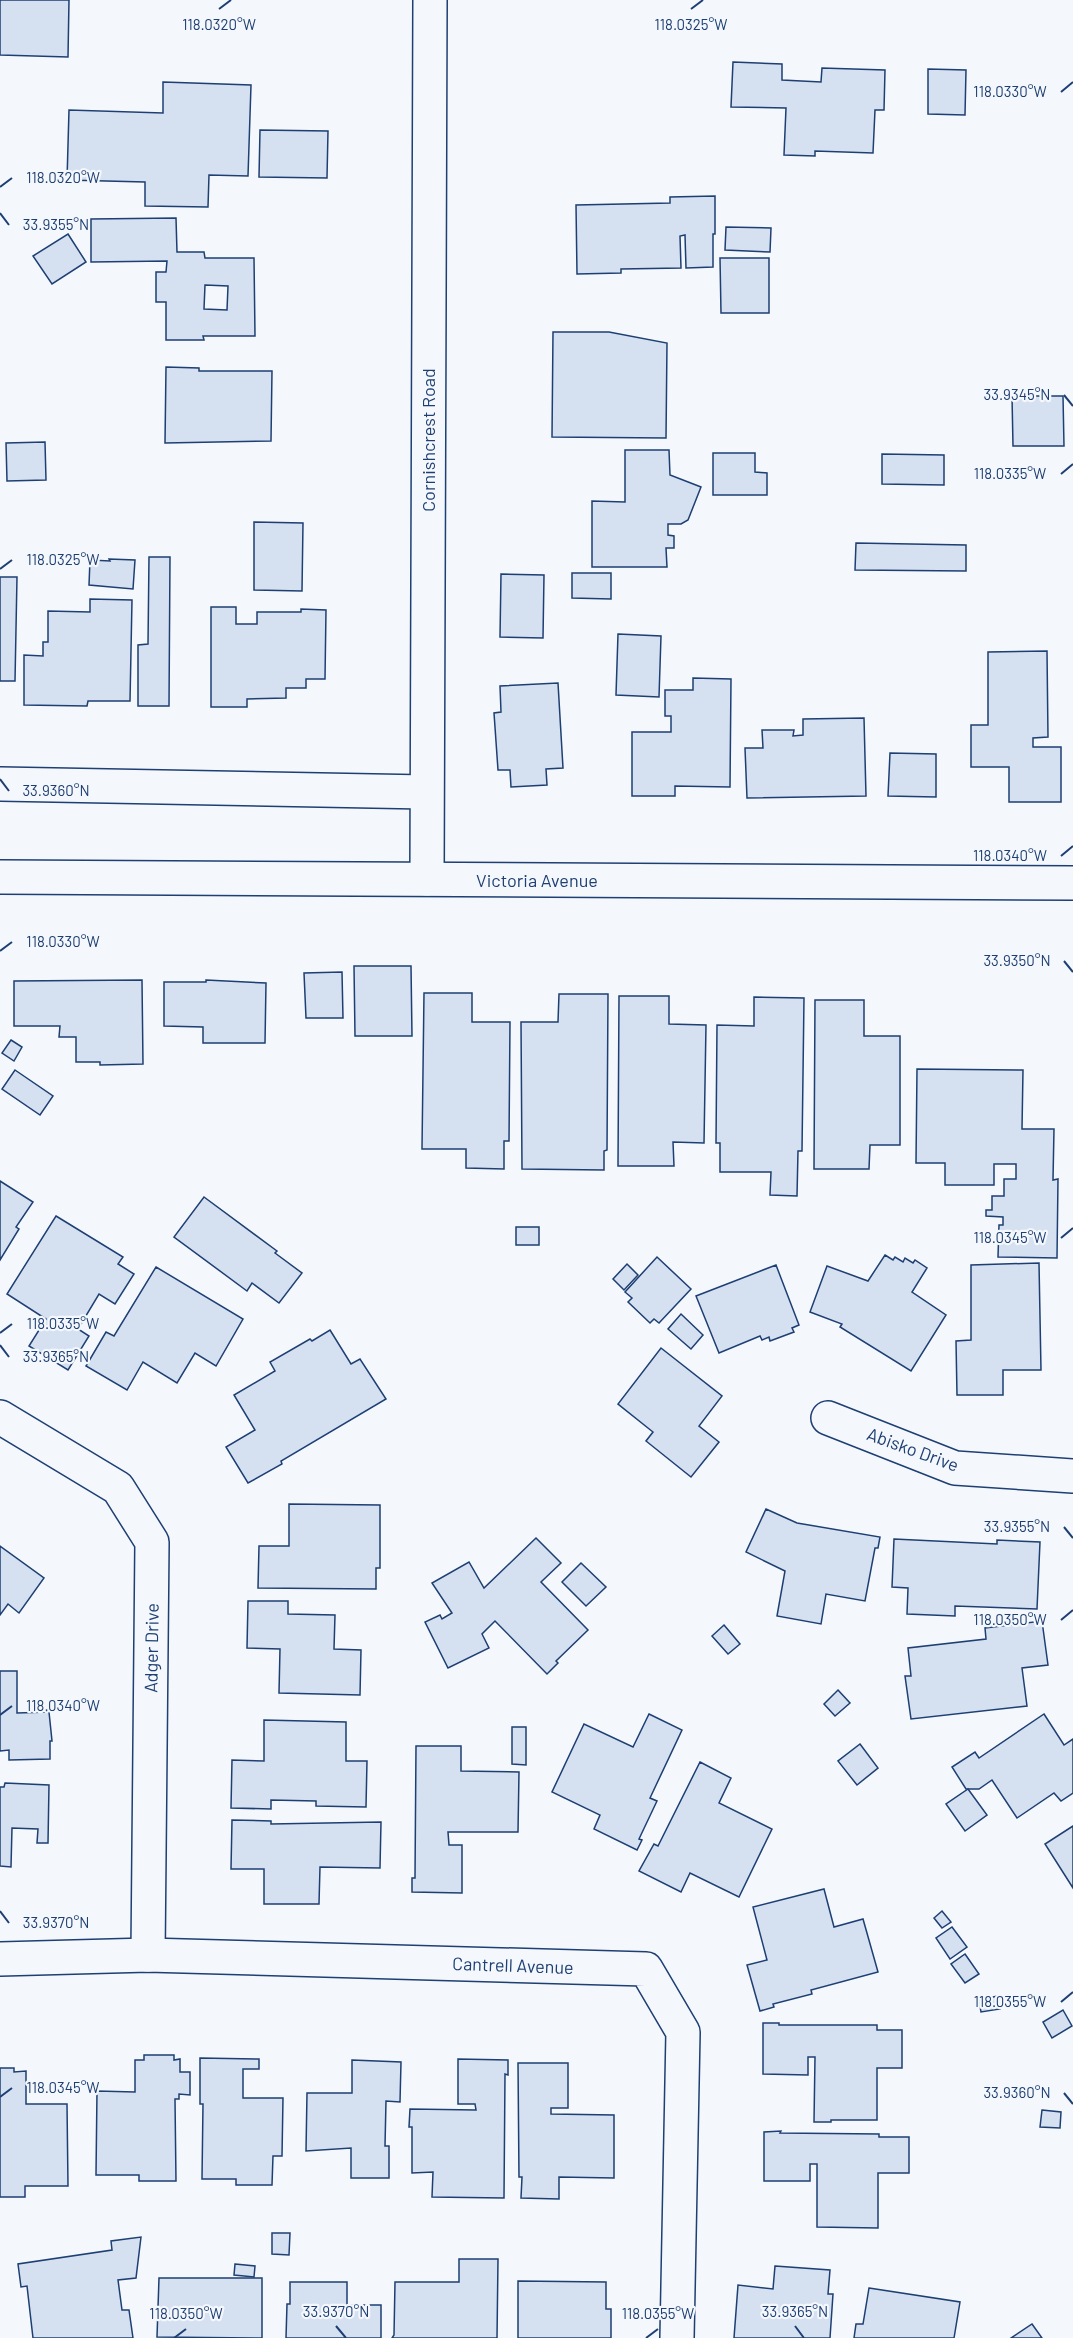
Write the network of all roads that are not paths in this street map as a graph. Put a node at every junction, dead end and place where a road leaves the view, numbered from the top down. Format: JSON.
{"nodes":[{"id":1,"x":430,"y":0,"type":"edge"},
{"id":2,"x":0,"y":784,"type":"edge"},
{"id":3,"x":426,"y":792,"type":"junction"},
{"id":4,"x":0,"y":877,"type":"edge"},
{"id":5,"x":427,"y":879,"type":"junction"},
{"id":6,"x":1073,"y":883,"type":"edge"},
{"id":7,"x":0,"y":1417,"type":"edge"},
{"id":8,"x":828,"y":1418,"type":"dead end"},
{"id":9,"x":1073,"y":1476,"type":"edge"},
{"id":10,"x":148,"y":1955,"type":"junction"},
{"id":11,"x":0,"y":1959,"type":"edge"},
{"id":12,"x":678,"y":2338,"type":"edge"}],
"edges":[{"from":1,"to":3,"type":"street","name":"Cornishcrest Road"},
{"from":2,"to":3,"type":"street"},
{"from":3,"to":5,"type":"street","name":"Cornishcrest Road"},
{"from":4,"to":5,"type":"street","name":"Victoria Avenue"},
{"from":5,"to":6,"type":"street","name":"Victoria Avenue"},
{"from":7,"to":10,"type":"street","name":"Adger Drive"},
{"from":8,"to":9,"type":"street","name":"Abisko Drive"},
{"from":10,"to":11,"type":"street","name":"Cantrell Avenue"},
{"from":10,"to":12,"type":"street","name":"Cantrell Avenue"}]}
